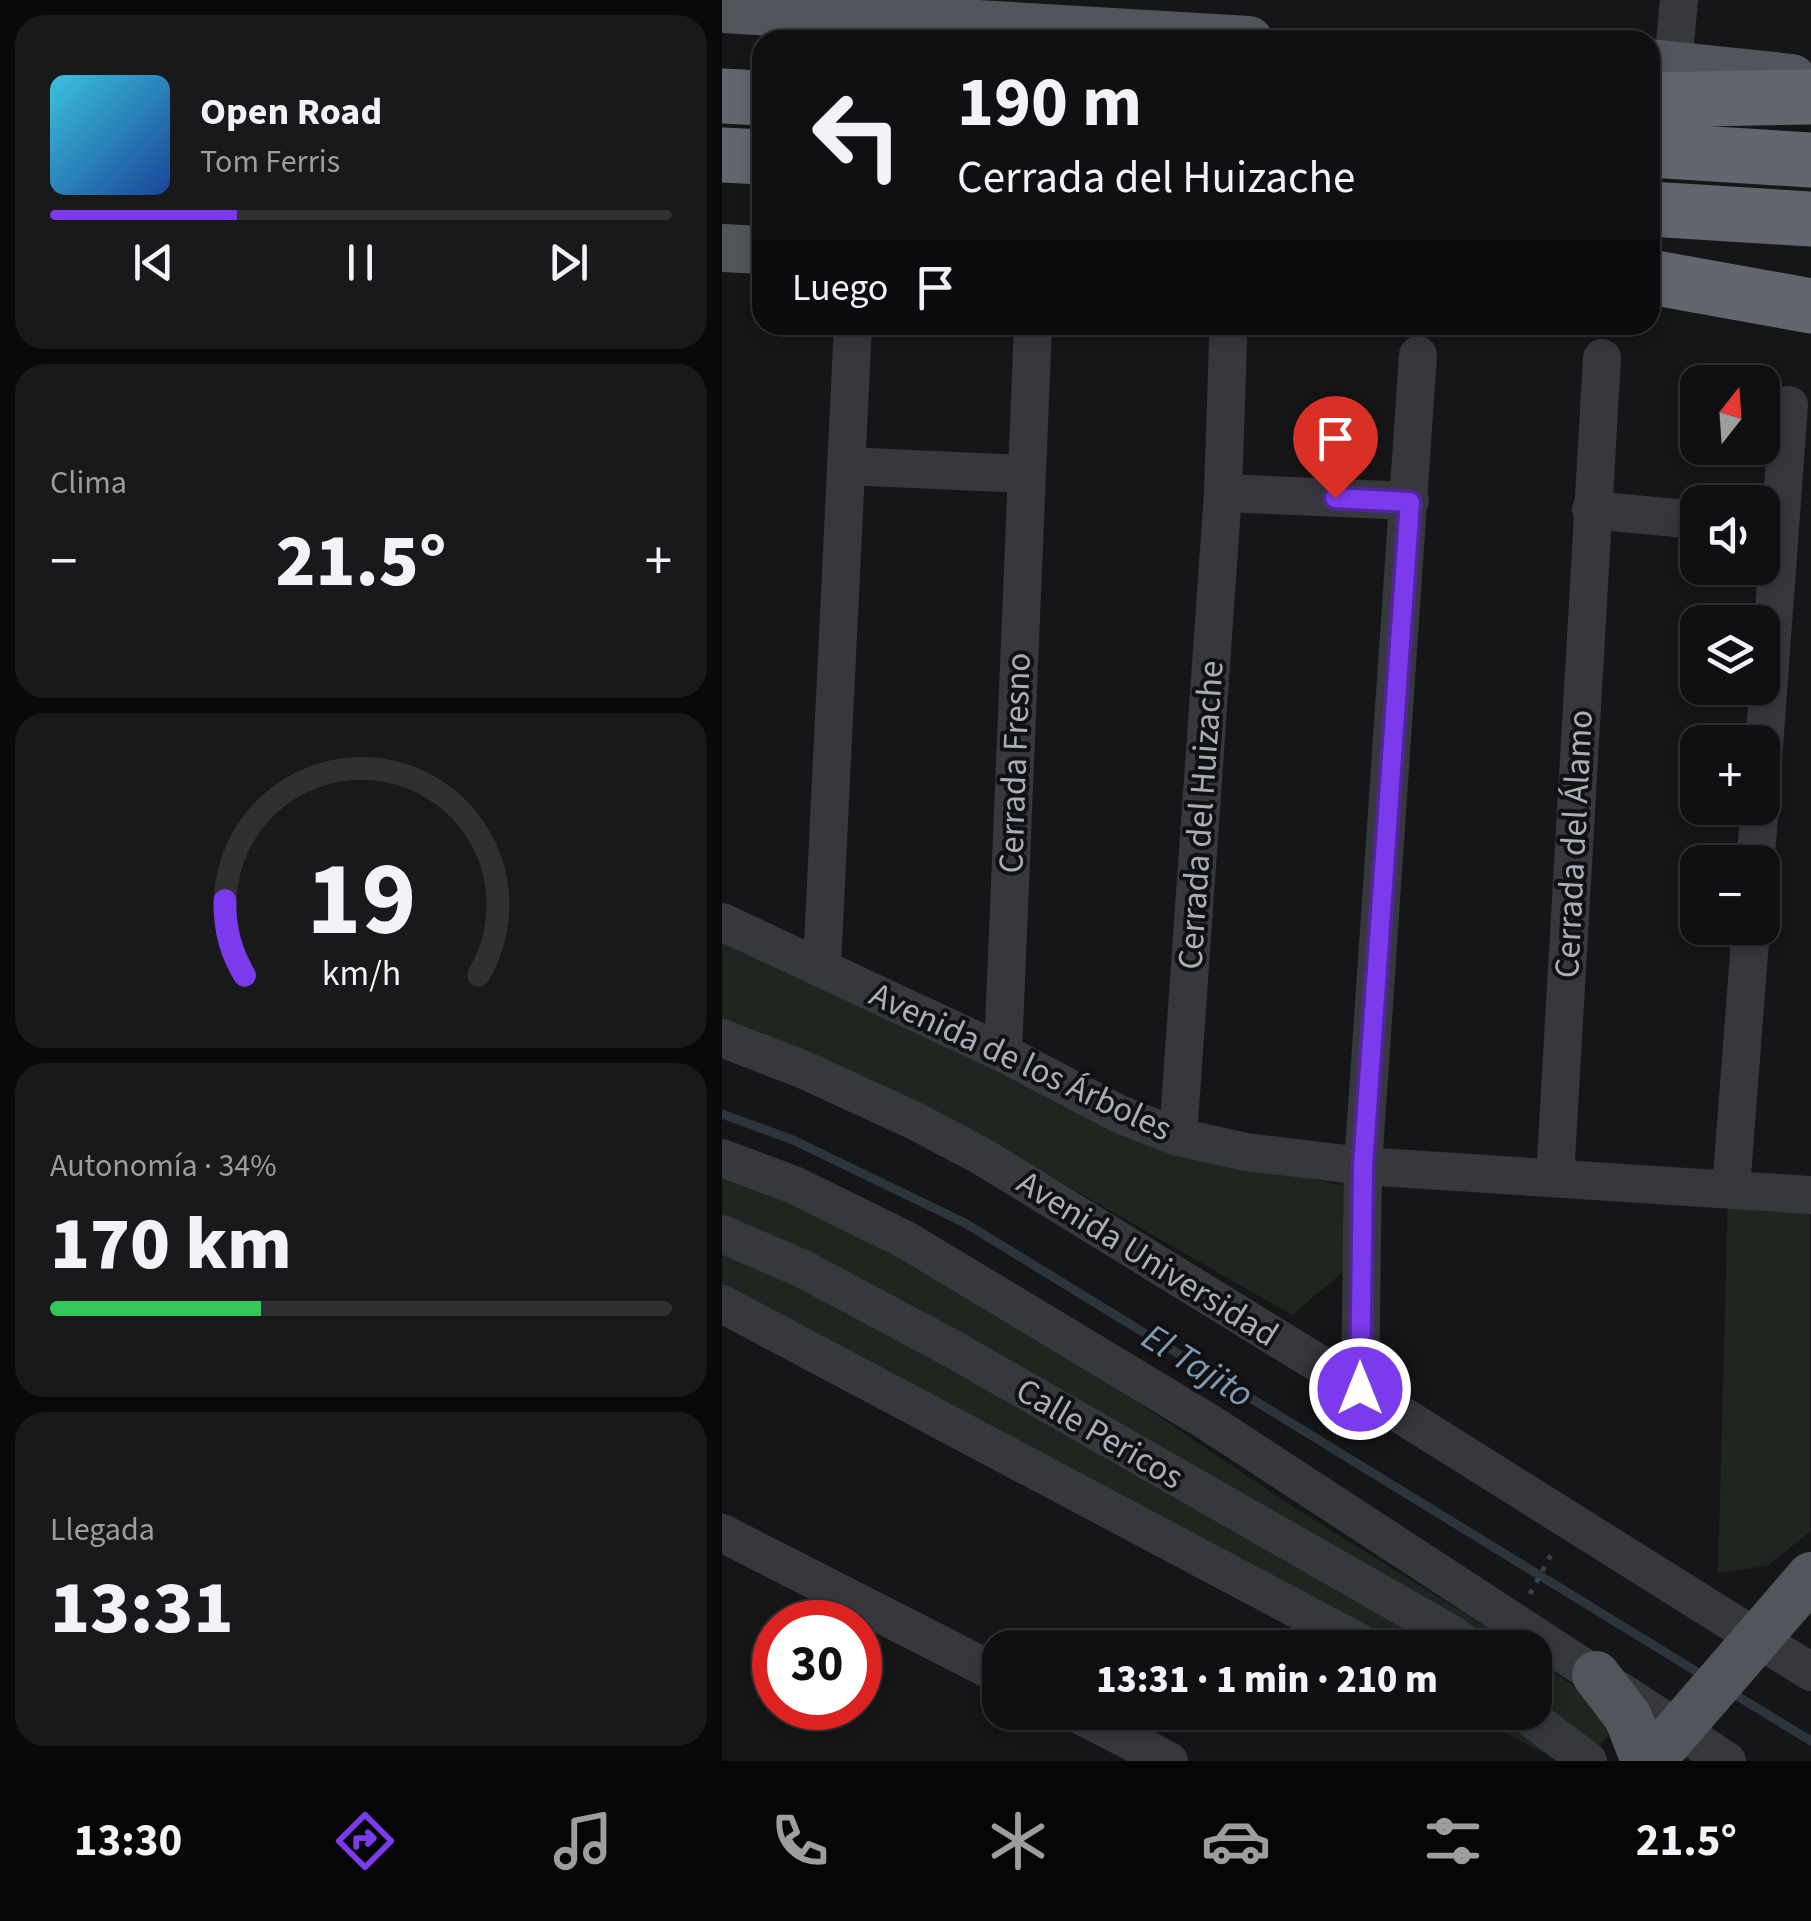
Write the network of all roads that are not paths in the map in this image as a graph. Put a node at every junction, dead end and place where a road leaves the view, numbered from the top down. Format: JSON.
{"nodes":[{"id":1,"x":1679,"y":0,"type":"edge"},
{"id":2,"x":858,"y":8,"type":"edge"},
{"id":3,"x":722,"y":9,"type":"edge"},
{"id":4,"x":909,"y":10,"type":"edge"},
{"id":5,"x":1005,"y":13,"type":"edge"},
{"id":6,"x":1159,"y":30,"type":"edge"},
{"id":7,"x":1660,"y":66,"type":"edge"},
{"id":8,"x":1660,"y":76,"type":"edge"},
{"id":9,"x":1660,"y":76,"type":"edge"},
{"id":10,"x":1810,"y":80,"type":"edge"},
{"id":11,"x":722,"y":96,"type":"edge"},
{"id":12,"x":1810,"y":97,"type":"edge"},
{"id":13,"x":752,"y":98,"type":"edge"},
{"id":14,"x":1660,"y":151,"type":"edge"},
{"id":15,"x":722,"y":155,"type":"edge"},
{"id":16,"x":752,"y":156,"type":"edge"},
{"id":17,"x":1810,"y":160,"type":"edge"},
{"id":18,"x":1660,"y":211,"type":"edge"},
{"id":19,"x":1810,"y":219,"type":"edge"},
{"id":20,"x":722,"y":248,"type":"edge"},
{"id":21,"x":752,"y":250,"type":"edge"},
{"id":22,"x":1660,"y":279,"type":"edge"},
{"id":23,"x":1660,"y":300,"type":"edge"},
{"id":24,"x":1810,"y":307,"type":"edge"},
{"id":25,"x":853,"y":335,"type":"edge"},
{"id":26,"x":1032,"y":335,"type":"edge"},
{"id":27,"x":1228,"y":341,"type":"dead end"},
{"id":28,"x":1418,"y":355,"type":"dead end"},
{"id":29,"x":1602,"y":358,"type":"dead end"},
{"id":30,"x":1790,"y":405,"type":"dead end"},
{"id":31,"x":846,"y":466,"type":"junction"},
{"id":32,"x":1026,"y":474,"type":"junction"},
{"id":33,"x":1778,"y":485,"type":"edge"},
{"id":34,"x":1223,"y":493,"type":"junction"},
{"id":35,"x":1410,"y":502,"type":"junction"},
{"id":36,"x":1591,"y":510,"type":"junction"},
{"id":37,"x":1680,"y":518,"type":"edge"},
{"id":38,"x":1769,"y":585,"type":"edge"},
{"id":39,"x":1764,"y":725,"type":"edge"},
{"id":40,"x":722,"y":922,"type":"edge"},
{"id":41,"x":1750,"y":945,"type":"edge"},
{"id":42,"x":822,"y":966,"type":"junction"},
{"id":43,"x":722,"y":1038,"type":"edge"},
{"id":44,"x":1003,"y":1053,"type":"junction"},
{"id":45,"x":1178,"y":1138,"type":"junction"},
{"id":46,"x":722,"y":1158,"type":"edge"},
{"id":47,"x":1363,"y":1166,"type":"junction"},
{"id":48,"x":1555,"y":1178,"type":"junction"},
{"id":49,"x":1731,"y":1190,"type":"junction"},
{"id":50,"x":1810,"y":1195,"type":"edge"},
{"id":51,"x":722,"y":1234,"type":"edge"},
{"id":52,"x":722,"y":1304,"type":"edge"},
{"id":53,"x":1360,"y":1389,"type":"junction"},
{"id":54,"x":722,"y":1533,"type":"edge"},
{"id":55,"x":1810,"y":1576,"type":"edge"},
{"id":56,"x":1336,"y":1630,"type":"edge"},
{"id":57,"x":1439,"y":1630,"type":"edge"},
{"id":58,"x":1735,"y":1640,"type":"junction"},
{"id":59,"x":982,"y":1665,"type":"edge"},
{"id":60,"x":1810,"y":1672,"type":"edge"},
{"id":61,"x":1596,"y":1675,"type":"joint"},
{"id":62,"x":1666,"y":1729,"type":"edge"},
{"id":63,"x":1109,"y":1730,"type":"edge"},
{"id":64,"x":1546,"y":1730,"type":"edge"},
{"id":65,"x":1169,"y":1761,"type":"edge"},
{"id":66,"x":1588,"y":1761,"type":"edge"},
{"id":67,"x":1727,"y":1761,"type":"edge"}],
"edges":[{"from":1,"to":7,"type":"street"},
{"from":2,"to":3,"type":"main road"},
{"from":2,"to":4,"type":"main road"},
{"from":4,"to":5,"type":"main road"},
{"from":5,"to":6,"type":"main road"},
{"from":8,"to":10,"type":"main road"},
{"from":9,"to":12,"type":"highway"},
{"from":11,"to":13,"type":"highway"},
{"from":14,"to":17,"type":"highway"},
{"from":15,"to":16,"type":"highway"},
{"from":18,"to":19,"type":"highway"},
{"from":20,"to":21,"type":"main road"},
{"from":22,"to":24,"type":"highway"},
{"from":23,"to":24,"type":"main road"},
{"from":25,"to":31,"type":"street"},
{"from":26,"to":32,"type":"street","name":"Cerrada Fresno"},
{"from":27,"to":34,"type":"street","name":"Cerrada del Huizache"},
{"from":28,"to":35,"type":"street"},
{"from":29,"to":36,"type":"street","name":"Cerrada del Álamo"},
{"from":30,"to":33,"type":"street"},
{"from":31,"to":32,"type":"street"},
{"from":31,"to":42,"type":"street"},
{"from":32,"to":44,"type":"street","name":"Cerrada Fresno"},
{"from":34,"to":35,"type":"street"},
{"from":34,"to":45,"type":"street","name":"Cerrada del Huizache"},
{"from":35,"to":47,"type":"street"},
{"from":36,"to":37,"type":"street"},
{"from":36,"to":48,"type":"street","name":"Cerrada del Álamo"},
{"from":38,"to":39,"type":"street"},
{"from":40,"to":42,"type":"street","name":"Avenida de los Árboles"},
{"from":41,"to":49,"type":"street"},
{"from":42,"to":44,"type":"street","name":"Avenida de los Árboles"},
{"from":43,"to":53,"type":"street","name":"Avenida Universidad"},
{"from":44,"to":45,"type":"street","name":"Avenida de los Árboles"},
{"from":45,"to":47,"type":"street","name":"Avenida de los Árboles"},
{"from":46,"to":61,"type":"street"},
{"from":47,"to":48,"type":"street","name":"Avenida de los Árboles"},
{"from":47,"to":53,"type":"street"},
{"from":48,"to":49,"type":"street","name":"Avenida de los Árboles"},
{"from":49,"to":50,"type":"street","name":"Avenida de los Árboles"},
{"from":51,"to":57,"type":"street","name":"Calle Pericos"},
{"from":52,"to":56,"type":"street","name":"Calle Pericos"},
{"from":53,"to":58,"type":"street","name":"Avenida Universidad"},
{"from":54,"to":59,"type":"street"},
{"from":55,"to":58,"type":"main road"},
{"from":58,"to":60,"type":"street","name":"Avenida Universidad"},
{"from":58,"to":62,"type":"main road"},
{"from":61,"to":62,"type":"main road"},
{"from":62,"to":67,"type":"street"},
{"from":63,"to":65,"type":"street"},
{"from":64,"to":66,"type":"street"}]}
